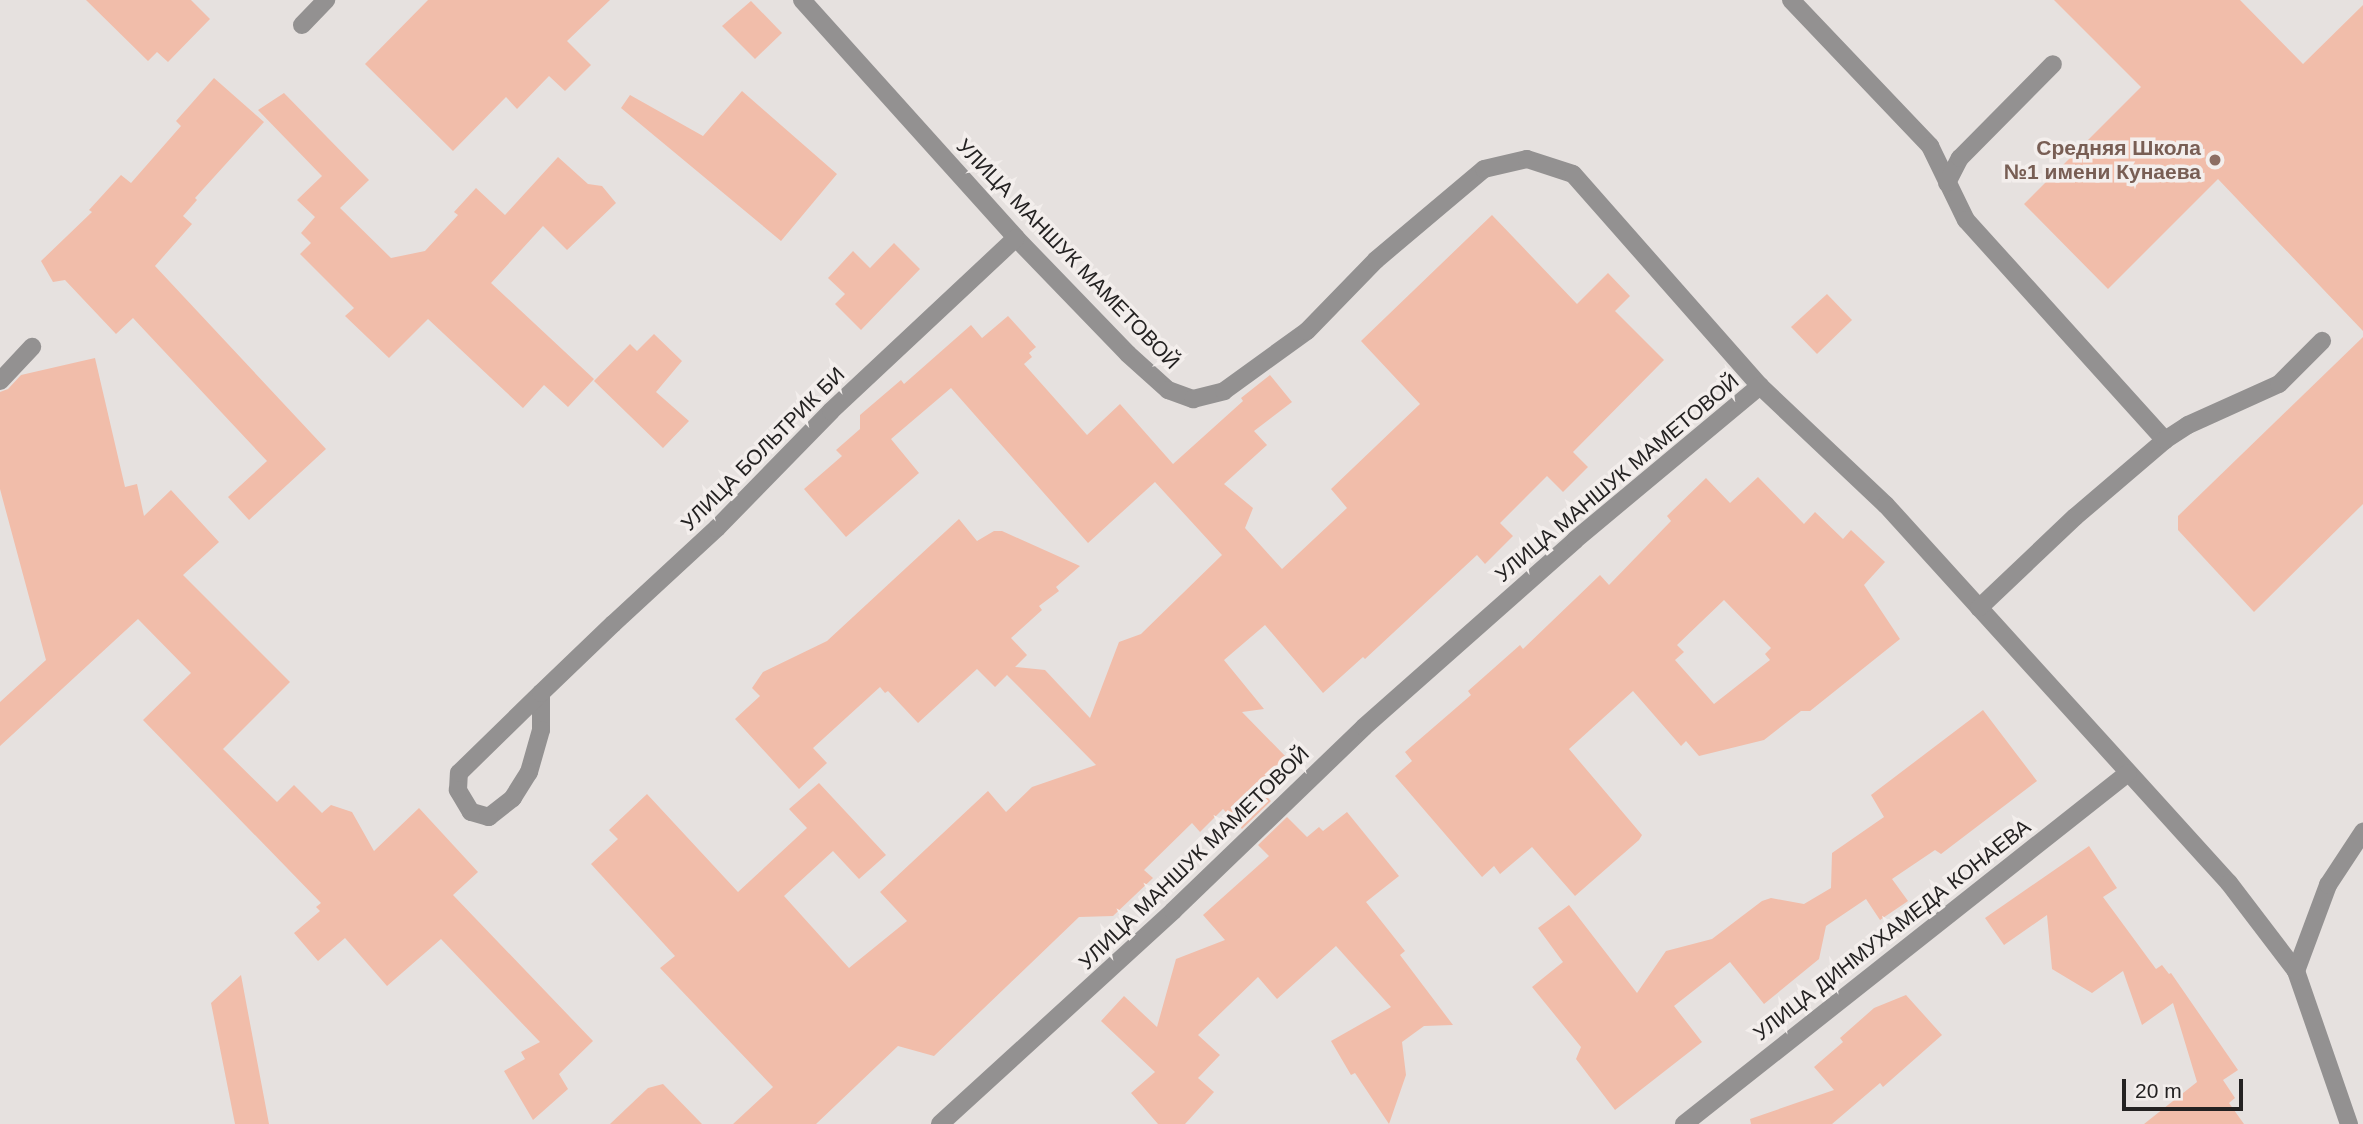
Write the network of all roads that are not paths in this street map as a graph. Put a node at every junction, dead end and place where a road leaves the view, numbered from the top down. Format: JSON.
{"nodes":[{"id":1,"x":326,"y":0,"type":"edge"},
{"id":2,"x":802,"y":0,"type":"edge"},
{"id":3,"x":1791,"y":0,"type":"edge"},
{"id":4,"x":302,"y":25,"type":"dead end"},
{"id":5,"x":2053,"y":64,"type":"dead end"},
{"id":6,"x":1947,"y":183,"type":"junction"},
{"id":7,"x":1016,"y":238,"type":"junction"},
{"id":8,"x":2322,"y":341,"type":"dead end"},
{"id":9,"x":32,"y":347,"type":"dead end"},
{"id":10,"x":0,"y":381,"type":"edge"},
{"id":11,"x":1760,"y":386,"type":"junction"},
{"id":12,"x":2165,"y":440,"type":"junction"},
{"id":13,"x":1979,"y":608,"type":"junction"},
{"id":14,"x":541,"y":693,"type":"junction"},
{"id":15,"x":2128,"y":773,"type":"junction"},
{"id":16,"x":2363,"y":832,"type":"edge"},
{"id":17,"x":2296,"y":971,"type":"junction"},
{"id":18,"x":940,"y":1124,"type":"edge"},
{"id":19,"x":1685,"y":1124,"type":"edge"},
{"id":20,"x":2348,"y":1124,"type":"edge"}],
"edges":[{"from":1,"to":4,"type":"street"},
{"from":2,"to":7,"type":"street","name":"УЛИЦА МАНШУК МАМЕТОВОЙ"},
{"from":3,"to":6,"type":"street"},
{"from":5,"to":6,"type":"street"},
{"from":6,"to":12,"type":"street"},
{"from":7,"to":11,"type":"street","name":"УЛИЦА МАНШУК МАМЕТОВОЙ"},
{"from":7,"to":14,"type":"street","name":"УЛИЦА БОЛЬТРИК БИ"},
{"from":8,"to":12,"type":"street"},
{"from":9,"to":10,"type":"street"},
{"from":11,"to":13,"type":"street"},
{"from":11,"to":18,"type":"street","name":"УЛИЦА МАНШУК МАМЕТОВОЙ"},
{"from":12,"to":13,"type":"street"},
{"from":13,"to":15,"type":"street"},
{"from":14,"to":14,"type":"street","name":"УЛИЦА БОЛЬТРИК БИ"},
{"from":15,"to":17,"type":"street"},
{"from":15,"to":19,"type":"street","name":"УЛИЦА ДИНМУХАМЕДА КОНАЕВА"},
{"from":16,"to":17,"type":"street"},
{"from":17,"to":20,"type":"street"}]}
